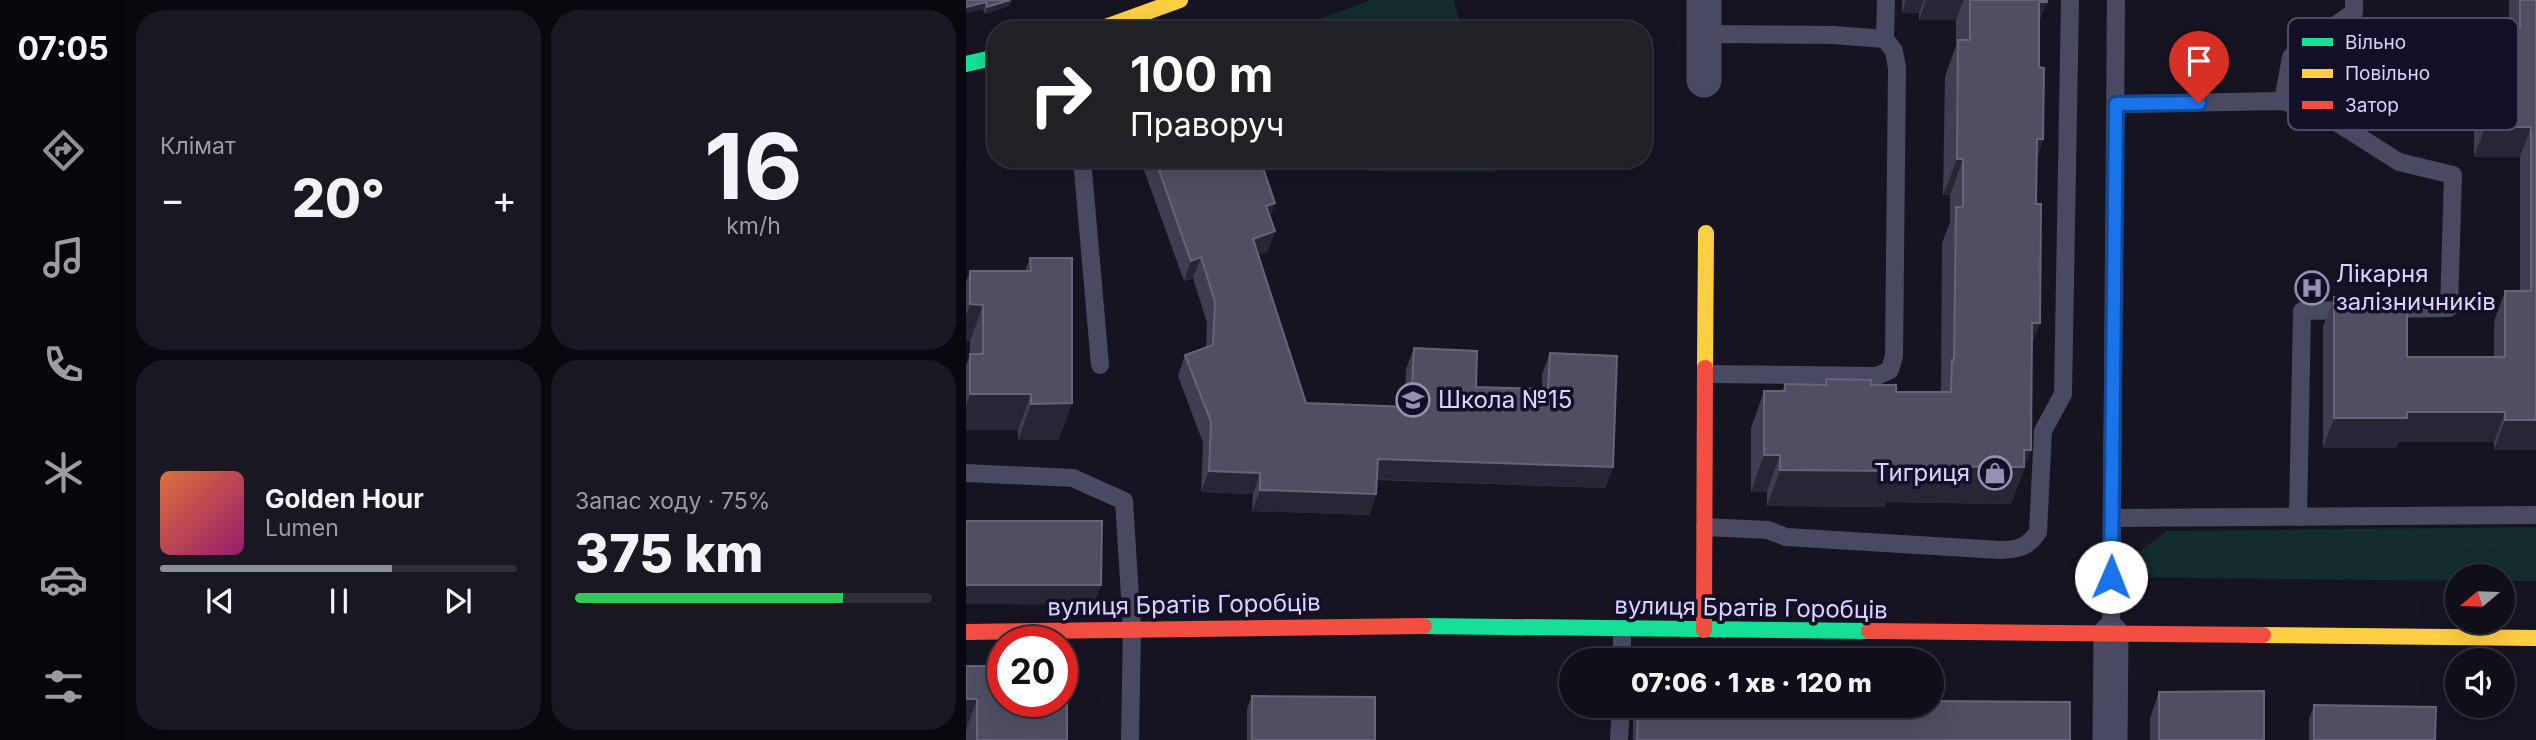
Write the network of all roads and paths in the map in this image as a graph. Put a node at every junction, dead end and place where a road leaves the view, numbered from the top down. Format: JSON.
{"nodes":[{"id":1,"x":1180,"y":0,"type":"edge"},
{"id":2,"x":1886,"y":0,"type":"edge"},
{"id":3,"x":2070,"y":0,"type":"edge"},
{"id":4,"x":2116,"y":0,"type":"edge"},
{"id":5,"x":2354,"y":0,"type":"edge"},
{"id":6,"x":1704,"y":17,"type":"edge"},
{"id":7,"x":2346,"y":18,"type":"edge"},
{"id":8,"x":1122,"y":21,"type":"edge"},
{"id":9,"x":1885,"y":39,"type":"junction"},
{"id":10,"x":987,"y":59,"type":"edge"},
{"id":11,"x":966,"y":65,"type":"edge"},
{"id":12,"x":2288,"y":74,"type":"edge"},
{"id":13,"x":1704,"y":80,"type":"dead end"},
{"id":14,"x":2283,"y":102,"type":"junction"},
{"id":15,"x":2116,"y":104,"type":"junction"},
{"id":16,"x":2288,"y":104,"type":"edge"},
{"id":17,"x":2349,"y":130,"type":"edge"},
{"id":18,"x":1083,"y":168,"type":"edge"},
{"id":19,"x":1706,"y":233,"type":"dead end"},
{"id":20,"x":1101,"y":365,"type":"dead end"},
{"id":21,"x":1706,"y":374,"type":"junction"},
{"id":22,"x":966,"y":473,"type":"edge"},
{"id":23,"x":2536,"y":515,"type":"edge"},
{"id":24,"x":2298,"y":517,"type":"junction"},
{"id":25,"x":2112,"y":518,"type":"junction"},
{"id":26,"x":1705,"y":527,"type":"junction"},
{"id":27,"x":1132,"y":628,"type":"junction"},
{"id":28,"x":1622,"y":629,"type":"junction"},
{"id":29,"x":1704,"y":630,"type":"junction"},
{"id":30,"x":966,"y":632,"type":"edge"},
{"id":31,"x":2110,"y":634,"type":"junction"},
{"id":32,"x":2536,"y":638,"type":"edge"},
{"id":33,"x":1622,"y":648,"type":"edge"},
{"id":34,"x":1620,"y":718,"type":"edge"},
{"id":35,"x":1130,"y":740,"type":"edge"},
{"id":36,"x":1619,"y":740,"type":"edge"},
{"id":37,"x":2110,"y":740,"type":"edge"}],
"edges":[{"from":1,"to":8,"type":"street"},
{"from":2,"to":9,"type":"lane"},
{"from":3,"to":26,"type":"lane"},
{"from":4,"to":15,"type":"lane"},
{"from":5,"to":7,"type":"lane"},
{"from":6,"to":9,"type":"lane"},
{"from":6,"to":13,"type":"street"},
{"from":9,"to":21,"type":"lane"},
{"from":10,"to":11,"type":"street"},
{"from":12,"to":14,"type":"lane"},
{"from":14,"to":15,"type":"lane"},
{"from":14,"to":16,"type":"lane"},
{"from":15,"to":25,"type":"lane"},
{"from":17,"to":24,"type":"lane"},
{"from":18,"to":20,"type":"lane"},
{"from":19,"to":21,"type":"street"},
{"from":21,"to":26,"type":"street"},
{"from":22,"to":27,"type":"lane"},
{"from":23,"to":24,"type":"lane"},
{"from":24,"to":25,"type":"lane"},
{"from":25,"to":31,"type":"lane"},
{"from":26,"to":29,"type":"street"},
{"from":27,"to":28,"type":"street","name":"вулиця Братів Горобців"},
{"from":27,"to":30,"type":"street","name":"вулиця Братів Горобців"},
{"from":27,"to":35,"type":"lane"},
{"from":28,"to":29,"type":"street","name":"вулиця Братів Горобців"},
{"from":28,"to":33,"type":"lane"},
{"from":29,"to":31,"type":"street","name":"вулиця Братів Горобців"},
{"from":31,"to":32,"type":"street","name":"вулиця Братів Горобців"},
{"from":31,"to":37,"type":"street"},
{"from":34,"to":36,"type":"lane"}]}
